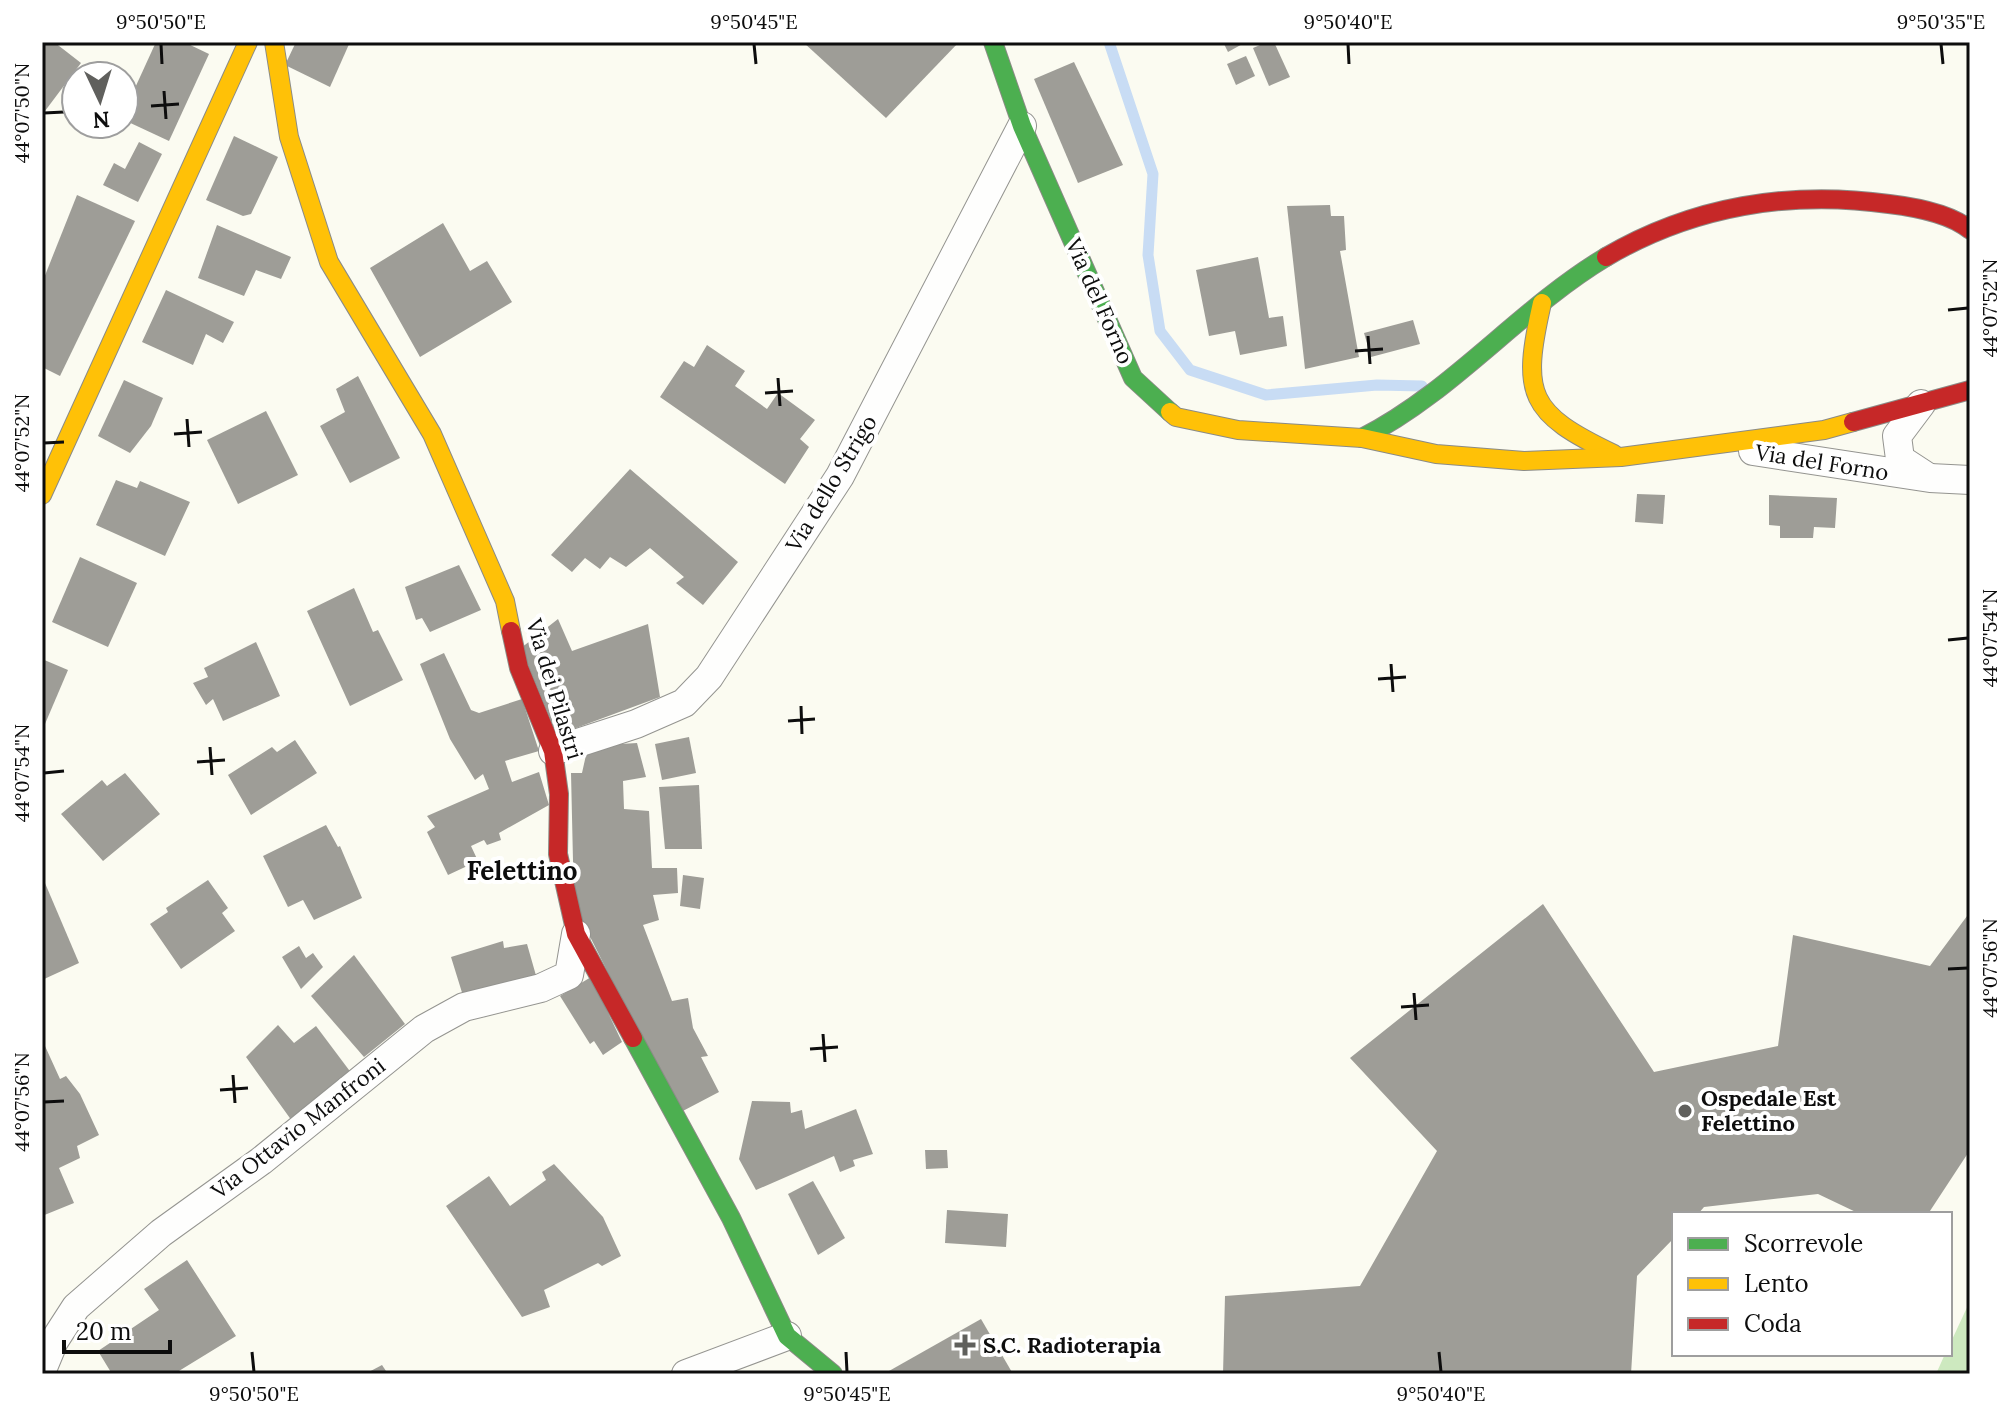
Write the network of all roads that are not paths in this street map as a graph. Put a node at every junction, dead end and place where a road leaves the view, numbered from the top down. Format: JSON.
{"nodes":[{"id":1,"x":248,"y":42,"type":"edge"},
{"id":2,"x":274,"y":42,"type":"edge"},
{"id":3,"x":993,"y":42,"type":"edge"},
{"id":4,"x":1022,"y":126,"type":"junction"},
{"id":5,"x":1968,"y":227,"type":"edge"},
{"id":6,"x":1542,"y":303,"type":"junction"},
{"id":7,"x":1970,"y":390,"type":"edge"},
{"id":8,"x":1921,"y":404,"type":"junction"},
{"id":9,"x":1362,"y":438,"type":"junction"},
{"id":10,"x":1714,"y":445,"type":"junction"},
{"id":11,"x":1621,"y":457,"type":"junction"},
{"id":12,"x":1930,"y":478,"type":"junction"},
{"id":13,"x":1970,"y":480,"type":"edge"},
{"id":14,"x":44,"y":487,"type":"edge"},
{"id":15,"x":553,"y":751,"type":"junction"},
{"id":16,"x":576,"y":934,"type":"junction"},
{"id":17,"x":787,"y":1336,"type":"junction"},
{"id":18,"x":42,"y":1370,"type":"edge"},
{"id":19,"x":686,"y":1374,"type":"edge"},
{"id":20,"x":833,"y":1374,"type":"edge"}],
"edges":[{"from":1,"to":14,"type":"main road"},
{"from":2,"to":15,"type":"main road","name":"Via dei Pilastri"},
{"from":3,"to":4,"type":"main road","name":"Via del Forno"},
{"from":4,"to":9,"type":"main road","name":"Via del Forno"},
{"from":4,"to":15,"type":"street","name":"Via dello Strigo"},
{"from":5,"to":6,"type":"main road","name":"Via del Forno"},
{"from":6,"to":9,"type":"main road","name":"Via del Forno"},
{"from":6,"to":11,"type":"main road"},
{"from":7,"to":8,"type":"main road","name":"Via del Forno"},
{"from":8,"to":10,"type":"main road","name":"Via del Forno"},
{"from":8,"to":12,"type":"street","name":"Via del Forno"},
{"from":9,"to":11,"type":"main road","name":"Via del Forno"},
{"from":10,"to":11,"type":"main road","name":"Via del Forno"},
{"from":10,"to":12,"type":"street","name":"Via del Forno"},
{"from":12,"to":13,"type":"street","name":"Via del Forno"},
{"from":15,"to":16,"type":"main road","name":"Via dei Pilastri"},
{"from":16,"to":17,"type":"main road","name":"Via dei Pilastri"},
{"from":16,"to":18,"type":"street","name":"Via Ottavio Manfroni"},
{"from":17,"to":19,"type":"street"},
{"from":17,"to":20,"type":"main road","name":"Via dei Pilastri"}]}
